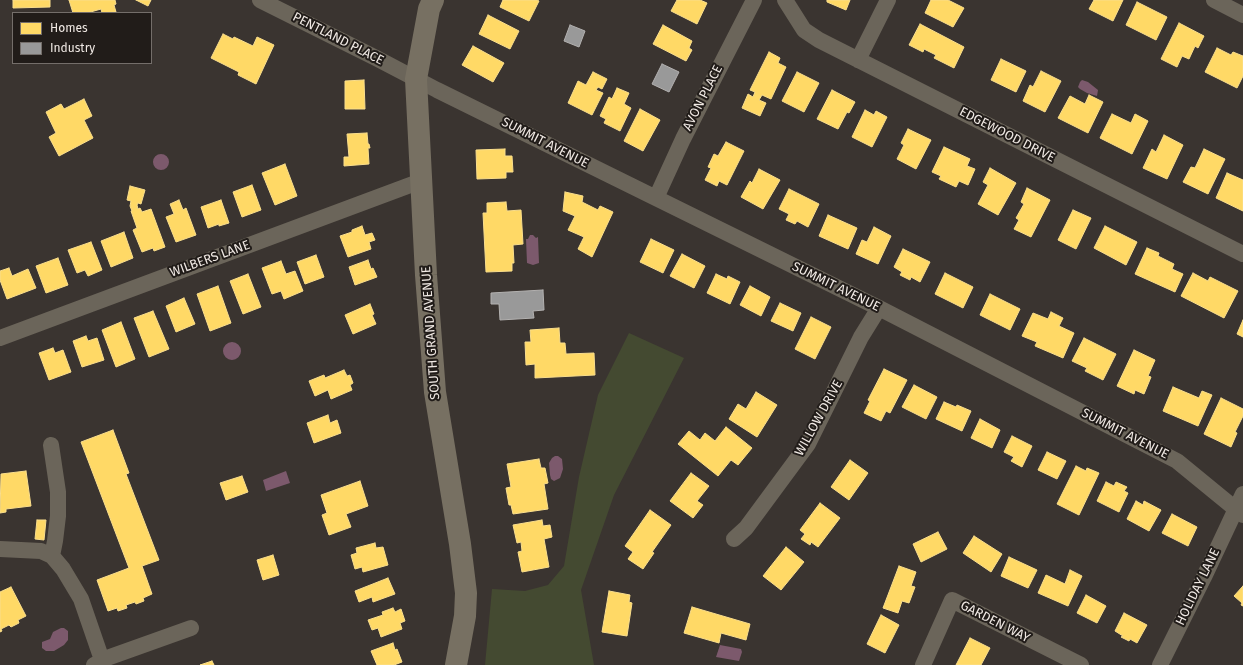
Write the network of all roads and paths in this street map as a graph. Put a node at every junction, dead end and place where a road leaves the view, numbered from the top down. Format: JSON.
{"nodes":[{"id":1,"x":260,"y":0,"type":"edge"},
{"id":2,"x":433,"y":0,"type":"edge"},
{"id":3,"x":754,"y":0,"type":"edge"},
{"id":4,"x":785,"y":0,"type":"edge"},
{"id":5,"x":888,"y":0,"type":"edge"},
{"id":6,"x":1214,"y":0,"type":"edge"},
{"id":7,"x":1243,"y":15,"type":"edge"},
{"id":8,"x":858,"y":60,"type":"junction"},
{"id":9,"x":416,"y":79,"type":"junction"},
{"id":10,"x":421,"y":181,"type":"junction"},
{"id":11,"x":656,"y":198,"type":"junction"},
{"id":12,"x":1243,"y":254,"type":"edge"},
{"id":13,"x":879,"y":308,"type":"junction"},
{"id":14,"x":0,"y":338,"type":"edge"},
{"id":15,"x":51,"y":445,"type":"dead end"},
{"id":16,"x":1243,"y":494,"type":"edge"},
{"id":17,"x":1239,"y":512,"type":"edge"},
{"id":18,"x":734,"y":539,"type":"dead end"},
{"id":19,"x":0,"y":548,"type":"edge"},
{"id":20,"x":52,"y":556,"type":"junction"},
{"id":21,"x":191,"y":628,"type":"dead end"},
{"id":22,"x":98,"y":663,"type":"edge"},
{"id":23,"x":456,"y":665,"type":"edge"},
{"id":24,"x":923,"y":665,"type":"edge"},
{"id":25,"x":1081,"y":665,"type":"edge"},
{"id":26,"x":1160,"y":665,"type":"edge"}],
"edges":[{"from":1,"to":9,"type":"street","name":"PENTLAND PLACE"},
{"from":2,"to":9,"type":"main road","name":"SOUTH GRAND AVENUE"},
{"from":3,"to":11,"type":"street","name":"AVON PLACE"},
{"from":4,"to":8,"type":"street","name":"EDGEWOOD DRIVE"},
{"from":5,"to":8,"type":"street"},
{"from":6,"to":7,"type":"street"},
{"from":8,"to":12,"type":"street","name":"EDGEWOOD DRIVE"},
{"from":9,"to":10,"type":"main road","name":"SOUTH GRAND AVENUE"},
{"from":9,"to":11,"type":"street","name":"SUMMIT AVENUE"},
{"from":10,"to":14,"type":"street","name":"WILBERS LANE"},
{"from":10,"to":23,"type":"main road","name":"SOUTH GRAND AVENUE"},
{"from":11,"to":13,"type":"street","name":"SUMMIT AVENUE"},
{"from":13,"to":17,"type":"street","name":"SUMMIT AVENUE"},
{"from":13,"to":18,"type":"street","name":"WILLOW DRIVE"},
{"from":15,"to":20,"type":"street"},
{"from":16,"to":17,"type":"street","name":"HOLIDAY LANE"},
{"from":17,"to":26,"type":"street","name":"HOLIDAY LANE"},
{"from":19,"to":20,"type":"street"},
{"from":20,"to":22,"type":"street"},
{"from":21,"to":22,"type":"street"},
{"from":24,"to":25,"type":"street","name":"GARDEN WAY"}]}
